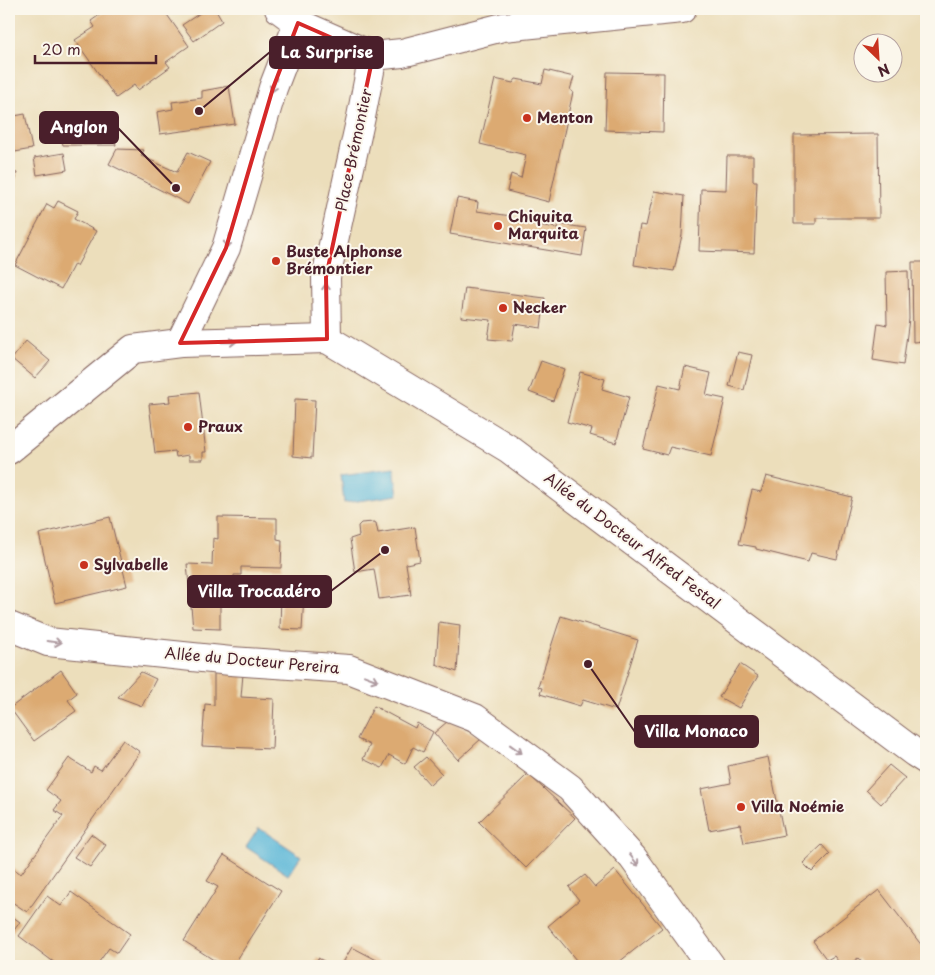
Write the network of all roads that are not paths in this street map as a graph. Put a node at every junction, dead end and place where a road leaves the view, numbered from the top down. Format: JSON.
{"nodes":[{"id":1,"x":682,"y":9,"type":"edge"},
{"id":2,"x":288,"y":16,"type":"edge"},
{"id":3,"x":373,"y":56,"type":"junction"},
{"id":4,"x":327,"y":339,"type":"junction"},
{"id":5,"x":180,"y":343,"type":"junction"},
{"id":6,"x":9,"y":450,"type":"edge"},
{"id":7,"x":9,"y":626,"type":"edge"},
{"id":8,"x":926,"y":760,"type":"edge"},
{"id":9,"x":711,"y":966,"type":"edge"}],
"edges":[{"from":1,"to":3,"type":"street"},
{"from":2,"to":3,"type":"street"},
{"from":2,"to":5,"type":"street","one_way":true},
{"from":4,"to":3,"type":"street","name":"Place Brémontier","one_way":true},
{"from":5,"to":4,"type":"street","one_way":true},
{"from":4,"to":8,"type":"street","name":"Allée du Docteur Alfred Festal"},
{"from":5,"to":6,"type":"street"},
{"from":7,"to":9,"type":"street","name":"Allée du Docteur Pereira","one_way":true}]}
